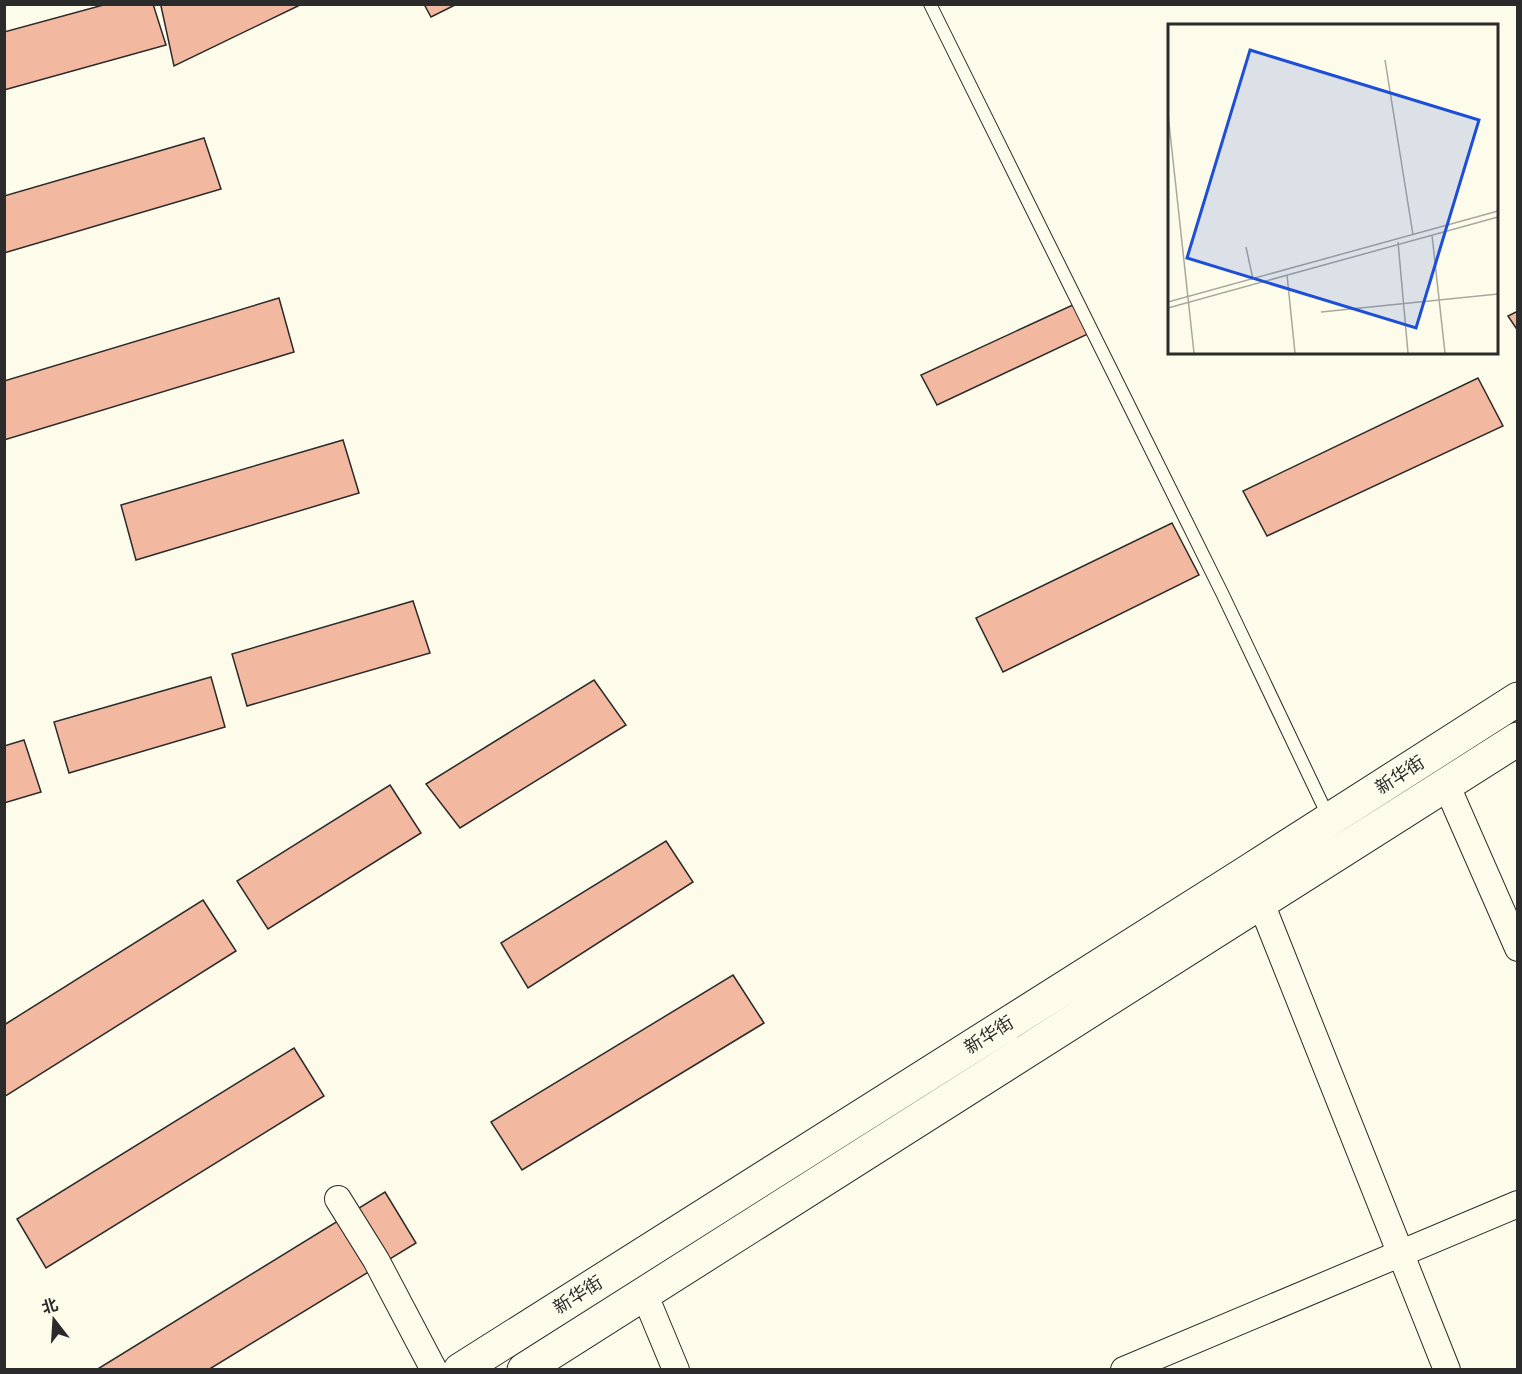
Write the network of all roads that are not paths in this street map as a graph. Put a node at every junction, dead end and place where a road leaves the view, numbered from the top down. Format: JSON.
{"nodes":[{"id":1,"x":930,"y":4,"type":"edge"},
{"id":2,"x":1518,"y":699,"type":"edge"},
{"id":3,"x":1518,"y":739,"type":"edge"},
{"id":4,"x":1446,"y":784,"type":"junction"},
{"id":5,"x":1330,"y":819,"type":"junction"},
{"id":6,"x":1246,"y":873,"type":"junction"},
{"id":7,"x":1261,"y":903,"type":"junction"},
{"id":8,"x":1518,"y":948,"type":"edge"},
{"id":9,"x":338,"y":1199,"type":"dead end"},
{"id":10,"x":1518,"y":1204,"type":"edge"},
{"id":11,"x":1401,"y":1253,"type":"junction"},
{"id":12,"x":644,"y":1293,"type":"junction"},
{"id":13,"x":434,"y":1370,"type":"edge"},
{"id":14,"x":460,"y":1370,"type":"edge"},
{"id":15,"x":524,"y":1370,"type":"edge"},
{"id":16,"x":676,"y":1370,"type":"edge"},
{"id":17,"x":1124,"y":1370,"type":"edge"},
{"id":18,"x":1447,"y":1370,"type":"edge"}],
"edges":[{"from":1,"to":5,"type":"lane"},
{"from":2,"to":5,"type":"street","name":"新华街"},
{"from":3,"to":4,"type":"street","name":"新华街"},
{"from":4,"to":7,"type":"street","name":"新华街"},
{"from":4,"to":8,"type":"street"},
{"from":5,"to":6,"type":"street","name":"新华街"},
{"from":6,"to":7,"type":"street"},
{"from":6,"to":14,"type":"street","name":"新华街"},
{"from":7,"to":11,"type":"street"},
{"from":7,"to":12,"type":"street","name":"新华街"},
{"from":9,"to":13,"type":"street"},
{"from":10,"to":11,"type":"street"},
{"from":11,"to":17,"type":"street"},
{"from":11,"to":18,"type":"street"},
{"from":12,"to":15,"type":"street","name":"新华街"},
{"from":12,"to":16,"type":"street"}]}
